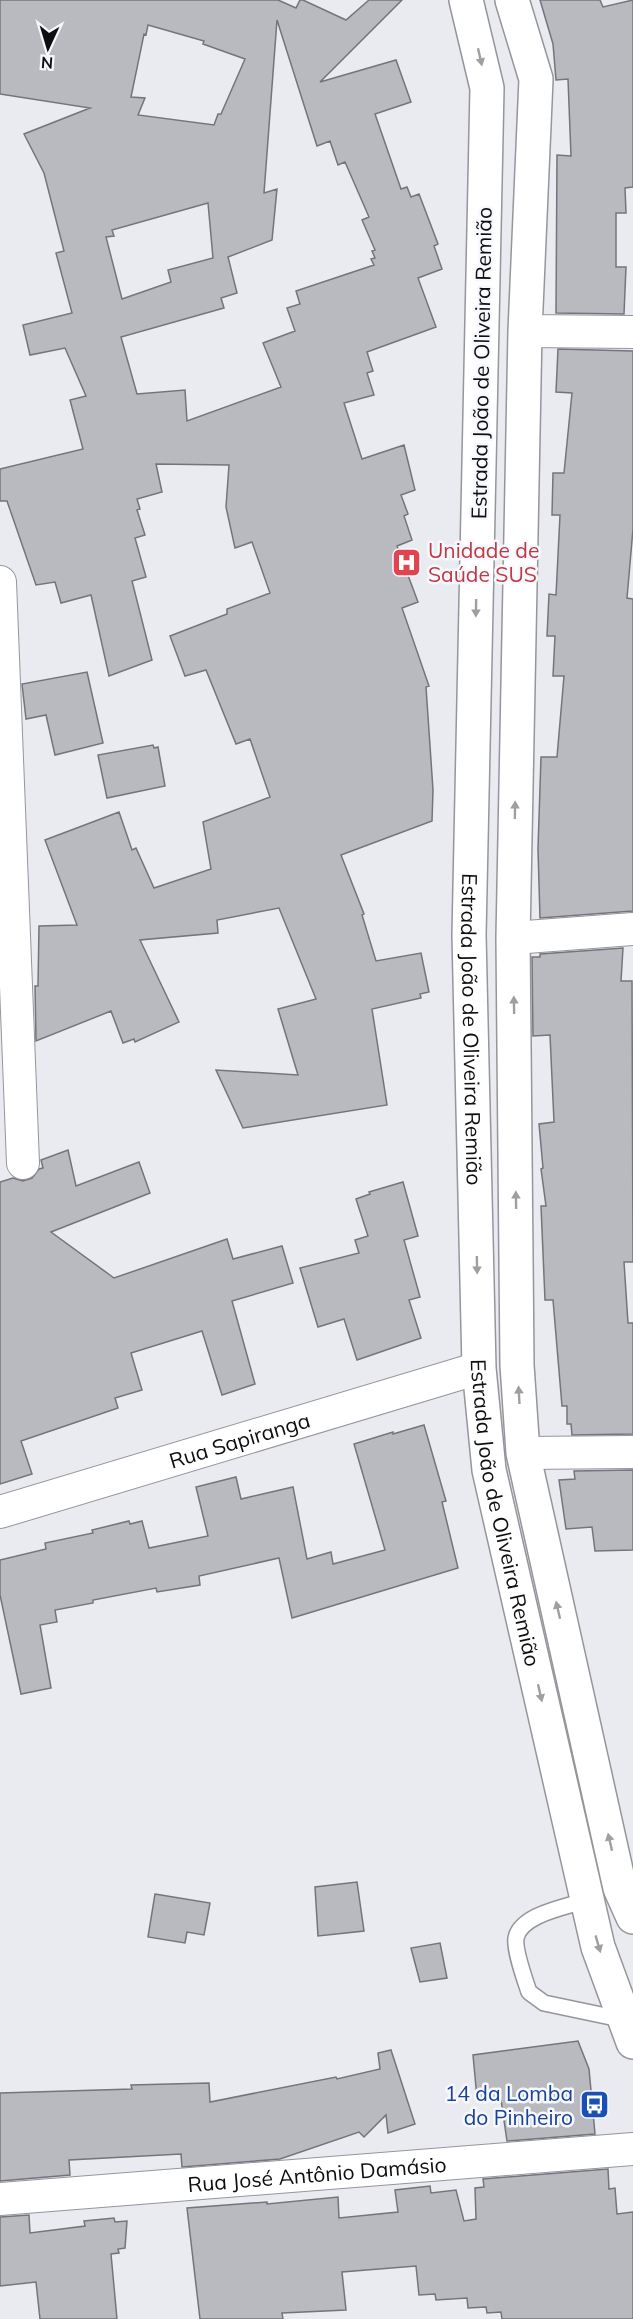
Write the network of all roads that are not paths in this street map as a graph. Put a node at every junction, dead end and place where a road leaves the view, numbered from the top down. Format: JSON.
{"nodes":[{"id":1,"x":466,"y":0,"type":"edge"},
{"id":2,"x":512,"y":0,"type":"edge"},
{"id":3,"x":525,"y":331,"type":"junction"},
{"id":4,"x":633,"y":332,"type":"edge"},
{"id":5,"x":0,"y":582,"type":"edge"},
{"id":6,"x":7,"y":908,"type":"edge"},
{"id":7,"x":633,"y":929,"type":"edge"},
{"id":8,"x":513,"y":938,"type":"junction"},
{"id":9,"x":23,"y":1163,"type":"dead end"},
{"id":10,"x":479,"y":1368,"type":"junction"},
{"id":11,"x":633,"y":1452,"type":"edge"},
{"id":12,"x":523,"y":1453,"type":"junction"},
{"id":13,"x":0,"y":1512,"type":"edge"},
{"id":14,"x":629,"y":1898,"type":"edge"},
{"id":15,"x":587,"y":1900,"type":"junction"},
{"id":16,"x":629,"y":2031,"type":"edge"},
{"id":17,"x":633,"y":2149,"type":"edge"},
{"id":18,"x":0,"y":2199,"type":"edge"}],
"edges":[{"from":1,"to":10,"type":"main road","name":"Estrada João de Oliveira Remião","one_way":true},
{"from":2,"to":3,"type":"main road","name":"Estrada João de Oliveira Remião"},
{"from":3,"to":4,"type":"street"},
{"from":8,"to":3,"type":"main road","name":"Estrada João de Oliveira Remião","one_way":true},
{"from":5,"to":6,"type":"street"},
{"from":6,"to":9,"type":"street"},
{"from":7,"to":8,"type":"street"},
{"from":12,"to":8,"type":"main road","name":"Estrada João de Oliveira Remião","one_way":true},
{"from":10,"to":13,"type":"street","name":"Rua Sapiranga"},
{"from":10,"to":15,"type":"main road","name":"Estrada João de Oliveira Remião","one_way":true},
{"from":11,"to":12,"type":"street"},
{"from":14,"to":12,"type":"main road","name":"Estrada João de Oliveira Remião","one_way":true},
{"from":15,"to":16,"type":"main road","name":"Estrada João de Oliveira Remião","one_way":true},
{"from":15,"to":16,"type":"lane"},
{"from":17,"to":18,"type":"street","name":"Rua José Antônio Damásio"}]}
